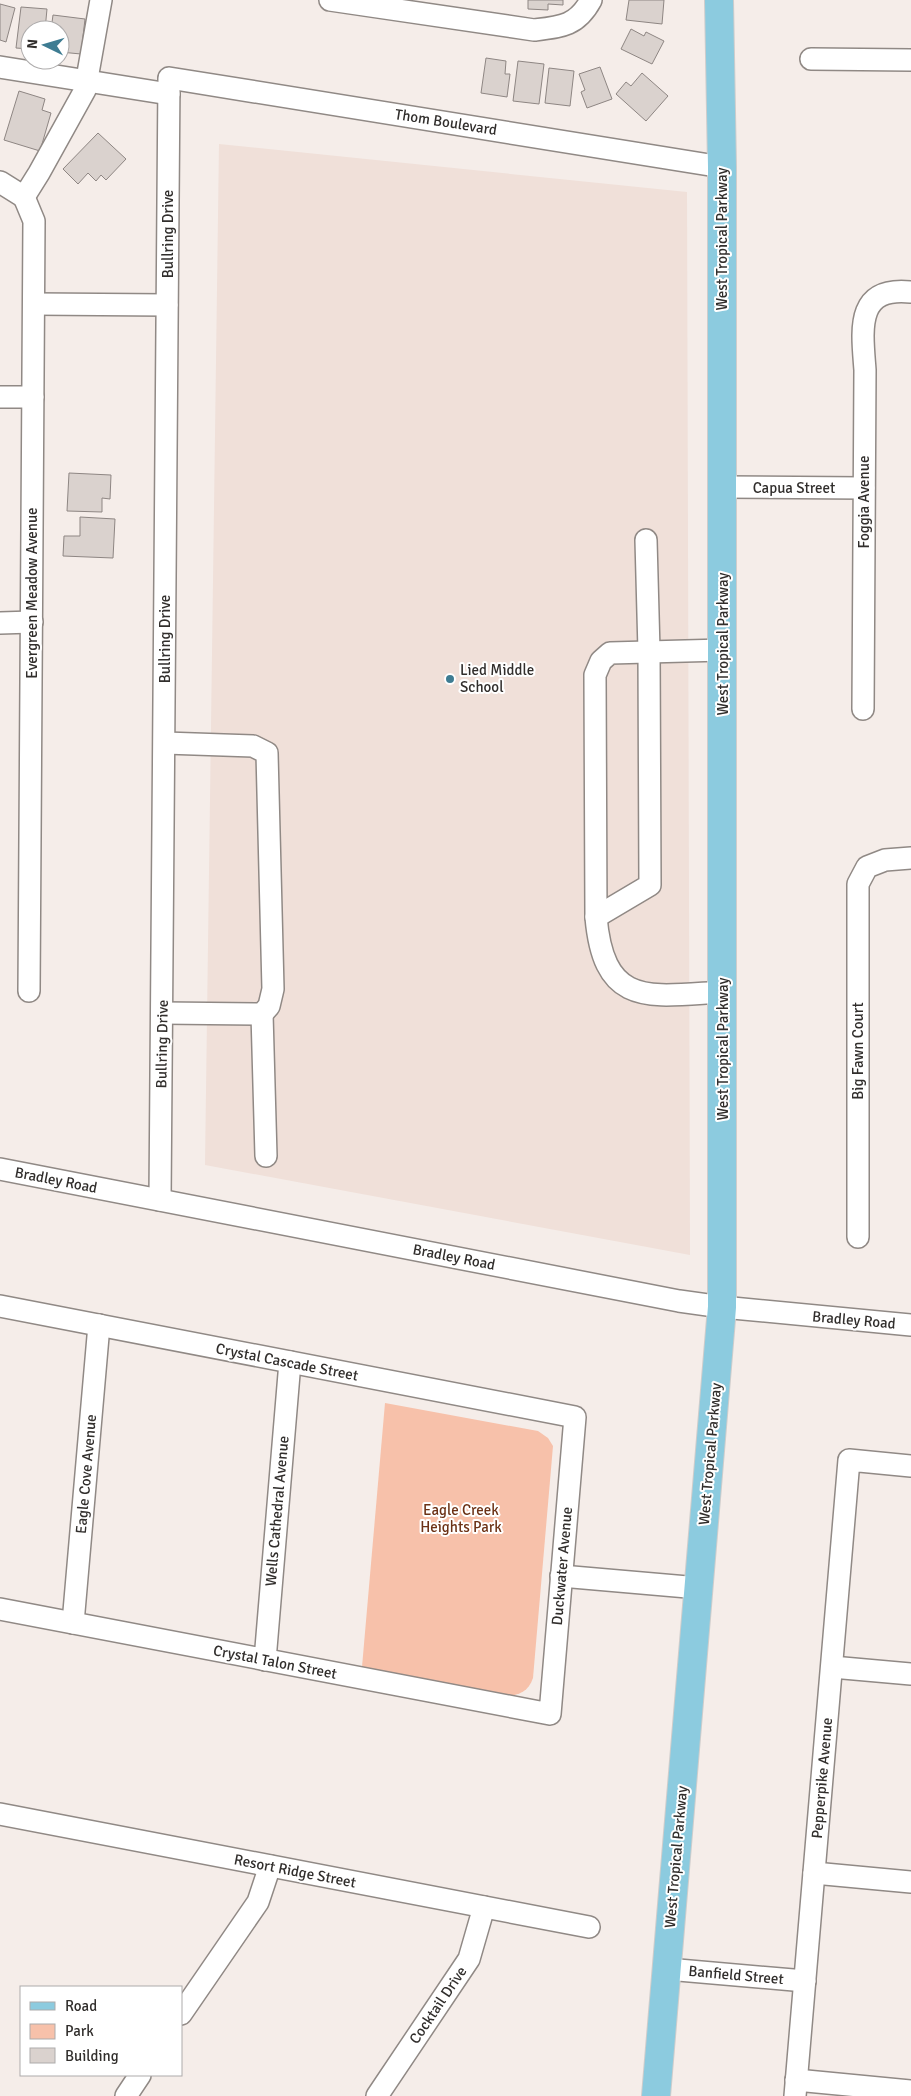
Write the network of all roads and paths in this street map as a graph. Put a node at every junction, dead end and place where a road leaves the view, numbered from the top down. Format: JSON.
{"nodes":[{"id":1,"x":101,"y":0,"type":"edge"},
{"id":2,"x":330,"y":0,"type":"edge"},
{"id":3,"x":591,"y":0,"type":"edge"},
{"id":4,"x":719,"y":0,"type":"edge"},
{"id":5,"x":812,"y":59,"type":"dead end"},
{"id":6,"x":911,"y":60,"type":"edge"},
{"id":7,"x":0,"y":67,"type":"edge"},
{"id":8,"x":87,"y":80,"type":"junction"},
{"id":9,"x":169,"y":86,"type":"junction"},
{"id":10,"x":722,"y":167,"type":"junction"},
{"id":11,"x":0,"y":182,"type":"edge"},
{"id":12,"x":24,"y":197,"type":"junction"},
{"id":13,"x":911,"y":292,"type":"edge"},
{"id":14,"x":34,"y":304,"type":"junction"},
{"id":15,"x":167,"y":305,"type":"junction"},
{"id":16,"x":0,"y":397,"type":"edge"},
{"id":17,"x":33,"y":397,"type":"junction"},
{"id":18,"x":723,"y":488,"type":"junction"},
{"id":19,"x":864,"y":488,"type":"junction"},
{"id":20,"x":646,"y":540,"type":"dead end"},
{"id":21,"x":32,"y":622,"type":"junction"},
{"id":22,"x":0,"y":623,"type":"edge"},
{"id":23,"x":723,"y":650,"type":"junction"},
{"id":24,"x":649,"y":651,"type":"junction"},
{"id":25,"x":863,"y":709,"type":"dead end"},
{"id":26,"x":165,"y":743,"type":"junction"},
{"id":27,"x":911,"y":858,"type":"edge"},
{"id":28,"x":596,"y":917,"type":"junction"},
{"id":29,"x":30,"y":991,"type":"dead end"},
{"id":30,"x":723,"y":992,"type":"junction"},
{"id":31,"x":162,"y":1013,"type":"junction"},
{"id":32,"x":262,"y":1014,"type":"junction"},
{"id":33,"x":266,"y":1156,"type":"dead end"},
{"id":34,"x":0,"y":1169,"type":"edge"},
{"id":35,"x":160,"y":1200,"type":"junction"},
{"id":36,"x":858,"y":1237,"type":"dead end"},
{"id":37,"x":0,"y":1306,"type":"edge"},
{"id":38,"x":722,"y":1307,"type":"junction"},
{"id":39,"x":911,"y":1325,"type":"edge"},
{"id":40,"x":99,"y":1326,"type":"junction"},
{"id":41,"x":290,"y":1362,"type":"junction"},
{"id":42,"x":575,"y":1417,"type":"joint"},
{"id":43,"x":911,"y":1466,"type":"edge"},
{"id":44,"x":561,"y":1576,"type":"junction"},
{"id":45,"x":699,"y":1588,"type":"junction"},
{"id":46,"x":0,"y":1609,"type":"edge"},
{"id":47,"x":74,"y":1623,"type":"junction"},
{"id":48,"x":265,"y":1660,"type":"junction"},
{"id":49,"x":832,"y":1667,"type":"junction"},
{"id":50,"x":911,"y":1674,"type":"edge"},
{"id":51,"x":550,"y":1714,"type":"joint"},
{"id":52,"x":0,"y":1814,"type":"edge"},
{"id":53,"x":270,"y":1866,"type":"junction"},
{"id":54,"x":814,"y":1873,"type":"junction"},
{"id":55,"x":911,"y":1882,"type":"edge"},
{"id":56,"x":484,"y":1907,"type":"junction"},
{"id":57,"x":589,"y":1926,"type":"dead end"},
{"id":58,"x":667,"y":1969,"type":"junction"},
{"id":59,"x":805,"y":1981,"type":"junction"},
{"id":60,"x":182,"y":2013,"type":"edge"},
{"id":61,"x":139,"y":2076,"type":"edge"},
{"id":62,"x":796,"y":2088,"type":"edge"},
{"id":63,"x":911,"y":2091,"type":"edge"},
{"id":64,"x":384,"y":2093,"type":"edge"},
{"id":65,"x":126,"y":2096,"type":"edge"},
{"id":66,"x":656,"y":2096,"type":"edge"}],
"edges":[{"from":1,"to":8,"type":"street"},
{"from":2,"to":3,"type":"street"},
{"from":4,"to":10,"type":"main road","name":"West Tropical Parkway"},
{"from":5,"to":6,"type":"street"},
{"from":7,"to":8,"type":"street","name":"Thom Boulevard"},
{"from":8,"to":9,"type":"street","name":"Thom Boulevard"},
{"from":8,"to":12,"type":"street"},
{"from":9,"to":10,"type":"street","name":"Thom Boulevard"},
{"from":9,"to":15,"type":"street","name":"Bullring Drive"},
{"from":10,"to":18,"type":"main road","name":"West Tropical Parkway"},
{"from":11,"to":12,"type":"street"},
{"from":12,"to":14,"type":"street","name":"Evergreen Meadow Avenue"},
{"from":13,"to":19,"type":"street","name":"Foggia Avenue"},
{"from":14,"to":15,"type":"street"},
{"from":14,"to":17,"type":"street","name":"Evergreen Meadow Avenue"},
{"from":15,"to":26,"type":"street","name":"Bullring Drive"},
{"from":16,"to":17,"type":"street"},
{"from":17,"to":21,"type":"street","name":"Evergreen Meadow Avenue"},
{"from":18,"to":19,"type":"street","name":"Capua Street"},
{"from":18,"to":23,"type":"main road","name":"West Tropical Parkway"},
{"from":19,"to":25,"type":"street","name":"Foggia Avenue"},
{"from":20,"to":24,"type":"street"},
{"from":21,"to":22,"type":"street"},
{"from":21,"to":29,"type":"street","name":"Evergreen Meadow Avenue"},
{"from":23,"to":24,"type":"street"},
{"from":23,"to":30,"type":"main road","name":"West Tropical Parkway"},
{"from":24,"to":28,"type":"street"},
{"from":24,"to":28,"type":"street"},
{"from":26,"to":31,"type":"street","name":"Bullring Drive"},
{"from":26,"to":32,"type":"street"},
{"from":27,"to":36,"type":"street","name":"Big Fawn Court"},
{"from":28,"to":30,"type":"street"},
{"from":30,"to":38,"type":"main road","name":"West Tropical Parkway"},
{"from":31,"to":32,"type":"street"},
{"from":31,"to":35,"type":"street","name":"Bullring Drive"},
{"from":32,"to":33,"type":"street"},
{"from":34,"to":35,"type":"street","name":"Bradley Road"},
{"from":35,"to":38,"type":"street","name":"Bradley Road"},
{"from":37,"to":40,"type":"street","name":"Crystal Cascade Street"},
{"from":38,"to":39,"type":"street","name":"Bradley Road"},
{"from":38,"to":45,"type":"main road","name":"West Tropical Parkway"},
{"from":40,"to":41,"type":"street","name":"Crystal Cascade Street"},
{"from":40,"to":47,"type":"street","name":"Eagle Cove Avenue"},
{"from":41,"to":42,"type":"street","name":"Crystal Cascade Street"},
{"from":41,"to":48,"type":"street","name":"Wells Cathedral Avenue"},
{"from":42,"to":44,"type":"street","name":"Duckwater Avenue"},
{"from":43,"to":49,"type":"street","name":"Pepperpike Avenue"},
{"from":44,"to":45,"type":"street"},
{"from":44,"to":51,"type":"street","name":"Duckwater Avenue"},
{"from":45,"to":58,"type":"main road","name":"West Tropical Parkway"},
{"from":46,"to":47,"type":"street","name":"Crystal Talon Street"},
{"from":47,"to":48,"type":"street","name":"Crystal Talon Street"},
{"from":48,"to":51,"type":"street","name":"Crystal Talon Street"},
{"from":49,"to":50,"type":"street"},
{"from":49,"to":54,"type":"street","name":"Pepperpike Avenue"},
{"from":52,"to":53,"type":"street","name":"Resort Ridge Street"},
{"from":53,"to":56,"type":"street","name":"Resort Ridge Street"},
{"from":53,"to":60,"type":"street"},
{"from":54,"to":55,"type":"street"},
{"from":54,"to":59,"type":"street","name":"Pepperpike Avenue"},
{"from":56,"to":57,"type":"street","name":"Resort Ridge Street"},
{"from":56,"to":64,"type":"street","name":"Cocktail Drive"},
{"from":58,"to":59,"type":"street","name":"Banfield Street"},
{"from":58,"to":66,"type":"main road","name":"West Tropical Parkway"},
{"from":59,"to":62,"type":"street","name":"Pepperpike Avenue"},
{"from":61,"to":65,"type":"street"},
{"from":62,"to":63,"type":"street"}]}
